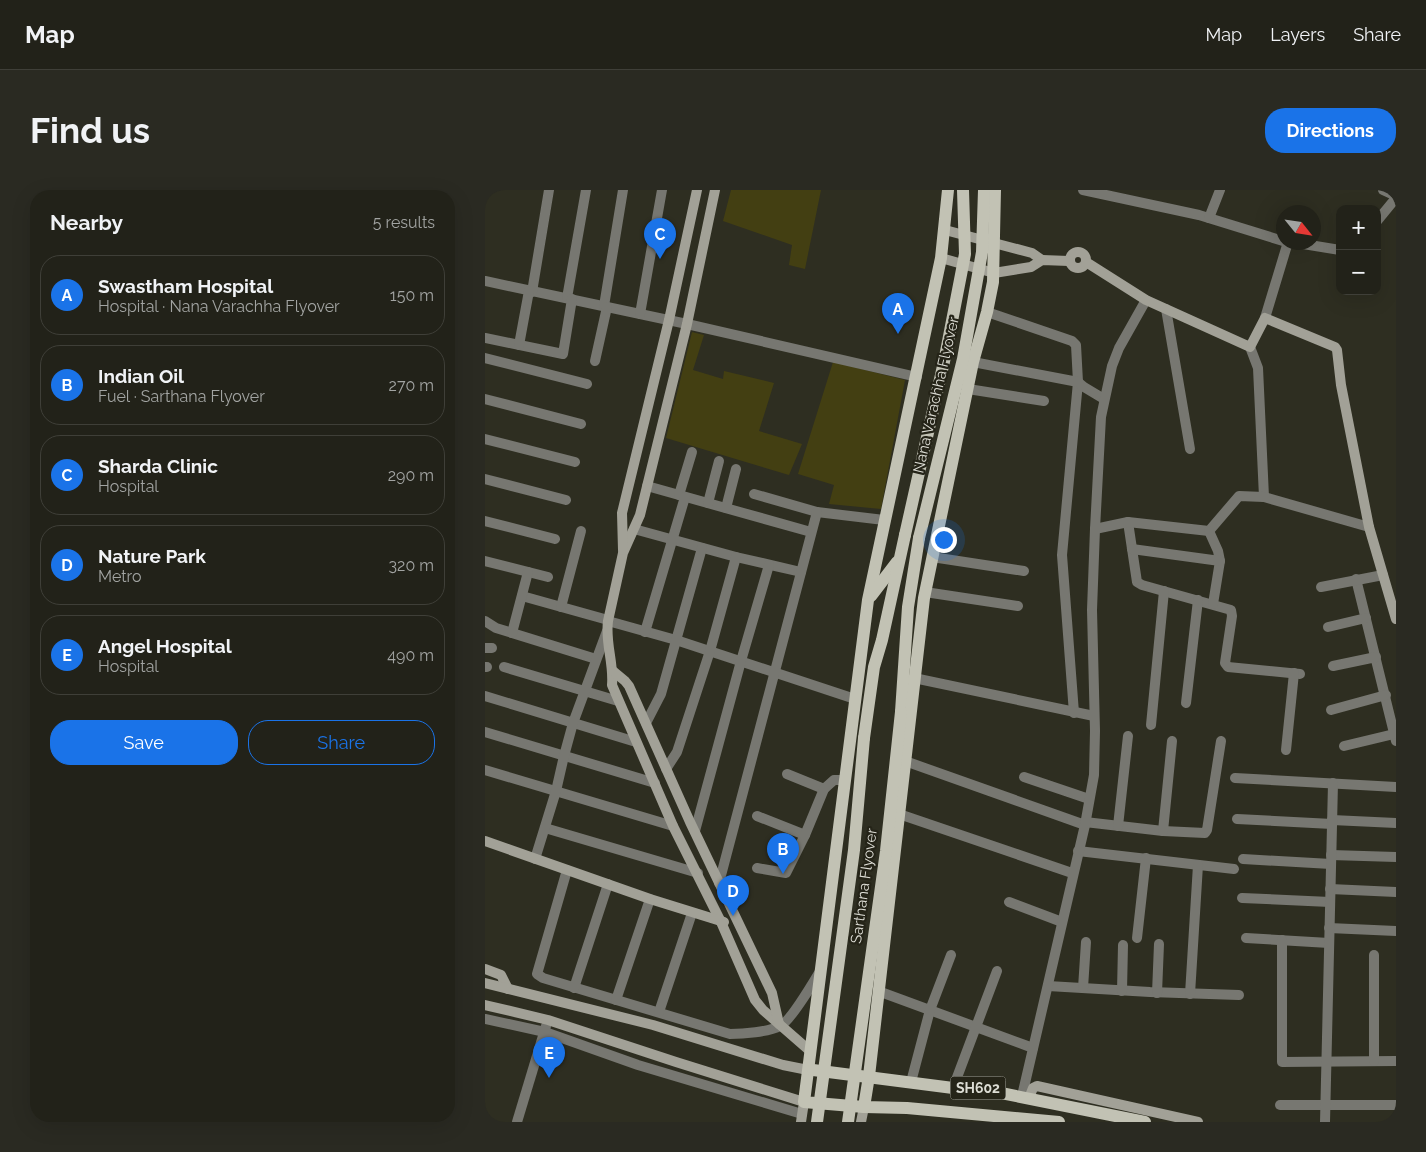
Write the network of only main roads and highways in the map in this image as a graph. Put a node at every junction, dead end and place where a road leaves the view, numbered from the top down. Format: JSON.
{"nodes":[{"id":1,"x":948,"y":190,"type":"edge"},
{"id":2,"x":963,"y":190,"type":"edge"},
{"id":3,"x":984,"y":190,"type":"edge"},
{"id":4,"x":995,"y":190,"type":"edge"},
{"id":5,"x":900,"y":558,"type":"junction"},
{"id":6,"x":868,"y":600,"type":"junction"},
{"id":7,"x":908,"y":606,"type":"junction"},
{"id":8,"x":919,"y":635,"type":"junction"},
{"id":9,"x":863,"y":640,"type":"junction"},
{"id":10,"x":905,"y":654,"type":"junction"},
{"id":11,"x":874,"y":667,"type":"junction"},
{"id":12,"x":808,"y":1070,"type":"junction"},
{"id":13,"x":869,"y":1076,"type":"junction"},
{"id":14,"x":864,"y":1107,"type":"junction"},
{"id":15,"x":802,"y":1112,"type":"edge"},
{"id":16,"x":1010,"y":1120,"type":"edge"},
{"id":17,"x":1036,"y":1120,"type":"edge"},
{"id":18,"x":817,"y":1122,"type":"edge"},
{"id":19,"x":848,"y":1122,"type":"edge"},
{"id":20,"x":1059,"y":1122,"type":"edge"},
{"id":21,"x":1145,"y":1122,"type":"edge"}],
"edges":[{"from":1,"to":6,"type":"main road"},
{"from":2,"to":5,"type":"main road","name":"Nana Varachha Flyover","bridge":true},
{"from":3,"to":7,"type":"main road","name":"Nana Varachha Flyover","bridge":true},
{"from":4,"to":8,"type":"main road"},
{"from":5,"to":6,"type":"main road"},
{"from":5,"to":11,"type":"main road","name":"Nana Varachha Flyover"},
{"from":6,"to":9,"type":"main road"},
{"from":7,"to":8,"type":"main road"},
{"from":7,"to":10,"type":"main road","name":"Nana Varachha Flyover"},
{"from":8,"to":10,"type":"main road"},
{"from":8,"to":13,"type":"main road"},
{"from":9,"to":11,"type":"main road"},
{"from":9,"to":12,"type":"main road"},
{"from":10,"to":19,"type":"main road","name":"Sarthana Flyover","bridge":true},
{"from":11,"to":18,"type":"main road","name":"Sarthana Flyover","bridge":true},
{"from":12,"to":13,"type":"main road","number":"SH602"},
{"from":12,"to":15,"type":"main road"},
{"from":13,"to":14,"type":"main road"},
{"from":13,"to":21,"type":"main road","number":"SH602"},
{"from":14,"to":15,"type":"main road","number":"SH602"},
{"from":14,"to":16,"type":"main road","number":"SH602"},
{"from":16,"to":17,"type":"main road","number":"SH602"},
{"from":17,"to":20,"type":"main road","number":"SH602"}]}
